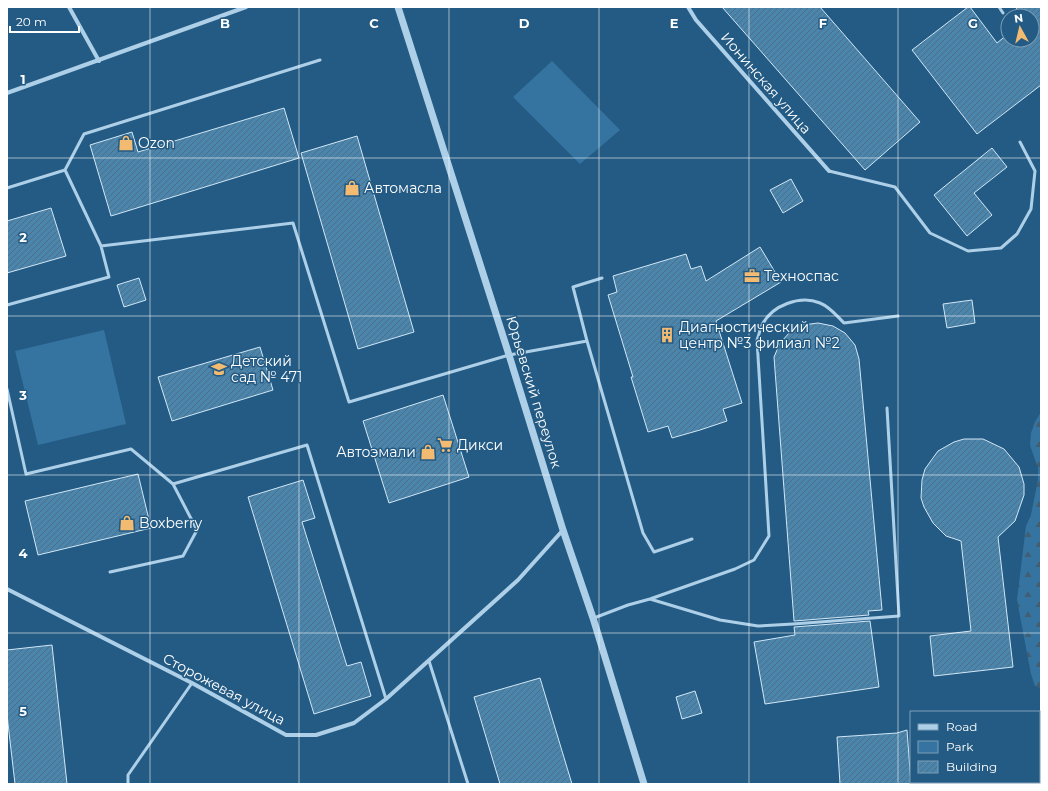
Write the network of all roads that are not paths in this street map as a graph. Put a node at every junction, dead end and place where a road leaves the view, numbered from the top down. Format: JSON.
{"nodes":[{"id":1,"x":70,"y":7,"type":"edge"},
{"id":2,"x":246,"y":7,"type":"edge"},
{"id":3,"x":398,"y":7,"type":"edge"},
{"id":4,"x":688,"y":7,"type":"edge"},
{"id":5,"x":320,"y":60,"type":"dead end"},
{"id":6,"x":99,"y":61,"type":"junction"},
{"id":7,"x":7,"y":93,"type":"edge"},
{"id":8,"x":1020,"y":142,"type":"dead end"},
{"id":9,"x":65,"y":170,"type":"junction"},
{"id":10,"x":829,"y":171,"type":"joint"},
{"id":11,"x":7,"y":188,"type":"edge"},
{"id":12,"x":101,"y":246,"type":"junction"},
{"id":13,"x":602,"y":278,"type":"dead end"},
{"id":14,"x":7,"y":305,"type":"edge"},
{"id":15,"x":898,"y":316,"type":"dead end"},
{"id":16,"x":587,"y":341,"type":"junction"},
{"id":17,"x":509,"y":355,"type":"junction"},
{"id":18,"x":7,"y":389,"type":"edge"},
{"id":19,"x":887,"y":408,"type":"dead end"},
{"id":20,"x":173,"y":484,"type":"junction"},
{"id":21,"x":563,"y":530,"type":"junction"},
{"id":22,"x":692,"y":539,"type":"dead end"},
{"id":23,"x":110,"y":572,"type":"dead end"},
{"id":24,"x":7,"y":589,"type":"edge"},
{"id":25,"x":650,"y":599,"type":"junction"},
{"id":26,"x":593,"y":618,"type":"junction"},
{"id":27,"x":429,"y":661,"type":"junction"},
{"id":28,"x":192,"y":683,"type":"junction"},
{"id":29,"x":386,"y":700,"type":"junction"},
{"id":30,"x":128,"y":784,"type":"edge"},
{"id":31,"x":468,"y":784,"type":"edge"},
{"id":32,"x":644,"y":784,"type":"edge"}],
"edges":[{"from":1,"to":6,"type":"street"},
{"from":2,"to":6,"type":"street"},
{"from":3,"to":17,"type":"street","name":"Юрьевский переулок"},
{"from":4,"to":10,"type":"street","name":"Ионинская улица"},
{"from":5,"to":9,"type":"lane"},
{"from":6,"to":7,"type":"street"},
{"from":8,"to":10,"type":"lane"},
{"from":9,"to":11,"type":"lane"},
{"from":9,"to":12,"type":"lane"},
{"from":12,"to":14,"type":"lane"},
{"from":12,"to":17,"type":"lane"},
{"from":13,"to":16,"type":"lane"},
{"from":15,"to":25,"type":"lane"},
{"from":16,"to":17,"type":"lane"},
{"from":16,"to":22,"type":"lane"},
{"from":17,"to":21,"type":"street","name":"Юрьевский переулок"},
{"from":18,"to":20,"type":"lane"},
{"from":19,"to":25,"type":"lane"},
{"from":20,"to":23,"type":"lane"},
{"from":20,"to":29,"type":"lane"},
{"from":21,"to":26,"type":"street","name":"Юрьевский переулок"},
{"from":21,"to":27,"type":"street","name":"Сторожевая улица"},
{"from":24,"to":28,"type":"street","name":"Сторожевая улица"},
{"from":25,"to":26,"type":"lane"},
{"from":26,"to":32,"type":"street","name":"Юрьевский переулок"},
{"from":27,"to":29,"type":"street","name":"Сторожевая улица"},
{"from":27,"to":31,"type":"lane"},
{"from":28,"to":29,"type":"street","name":"Сторожевая улица"},
{"from":28,"to":30,"type":"lane"}]}
